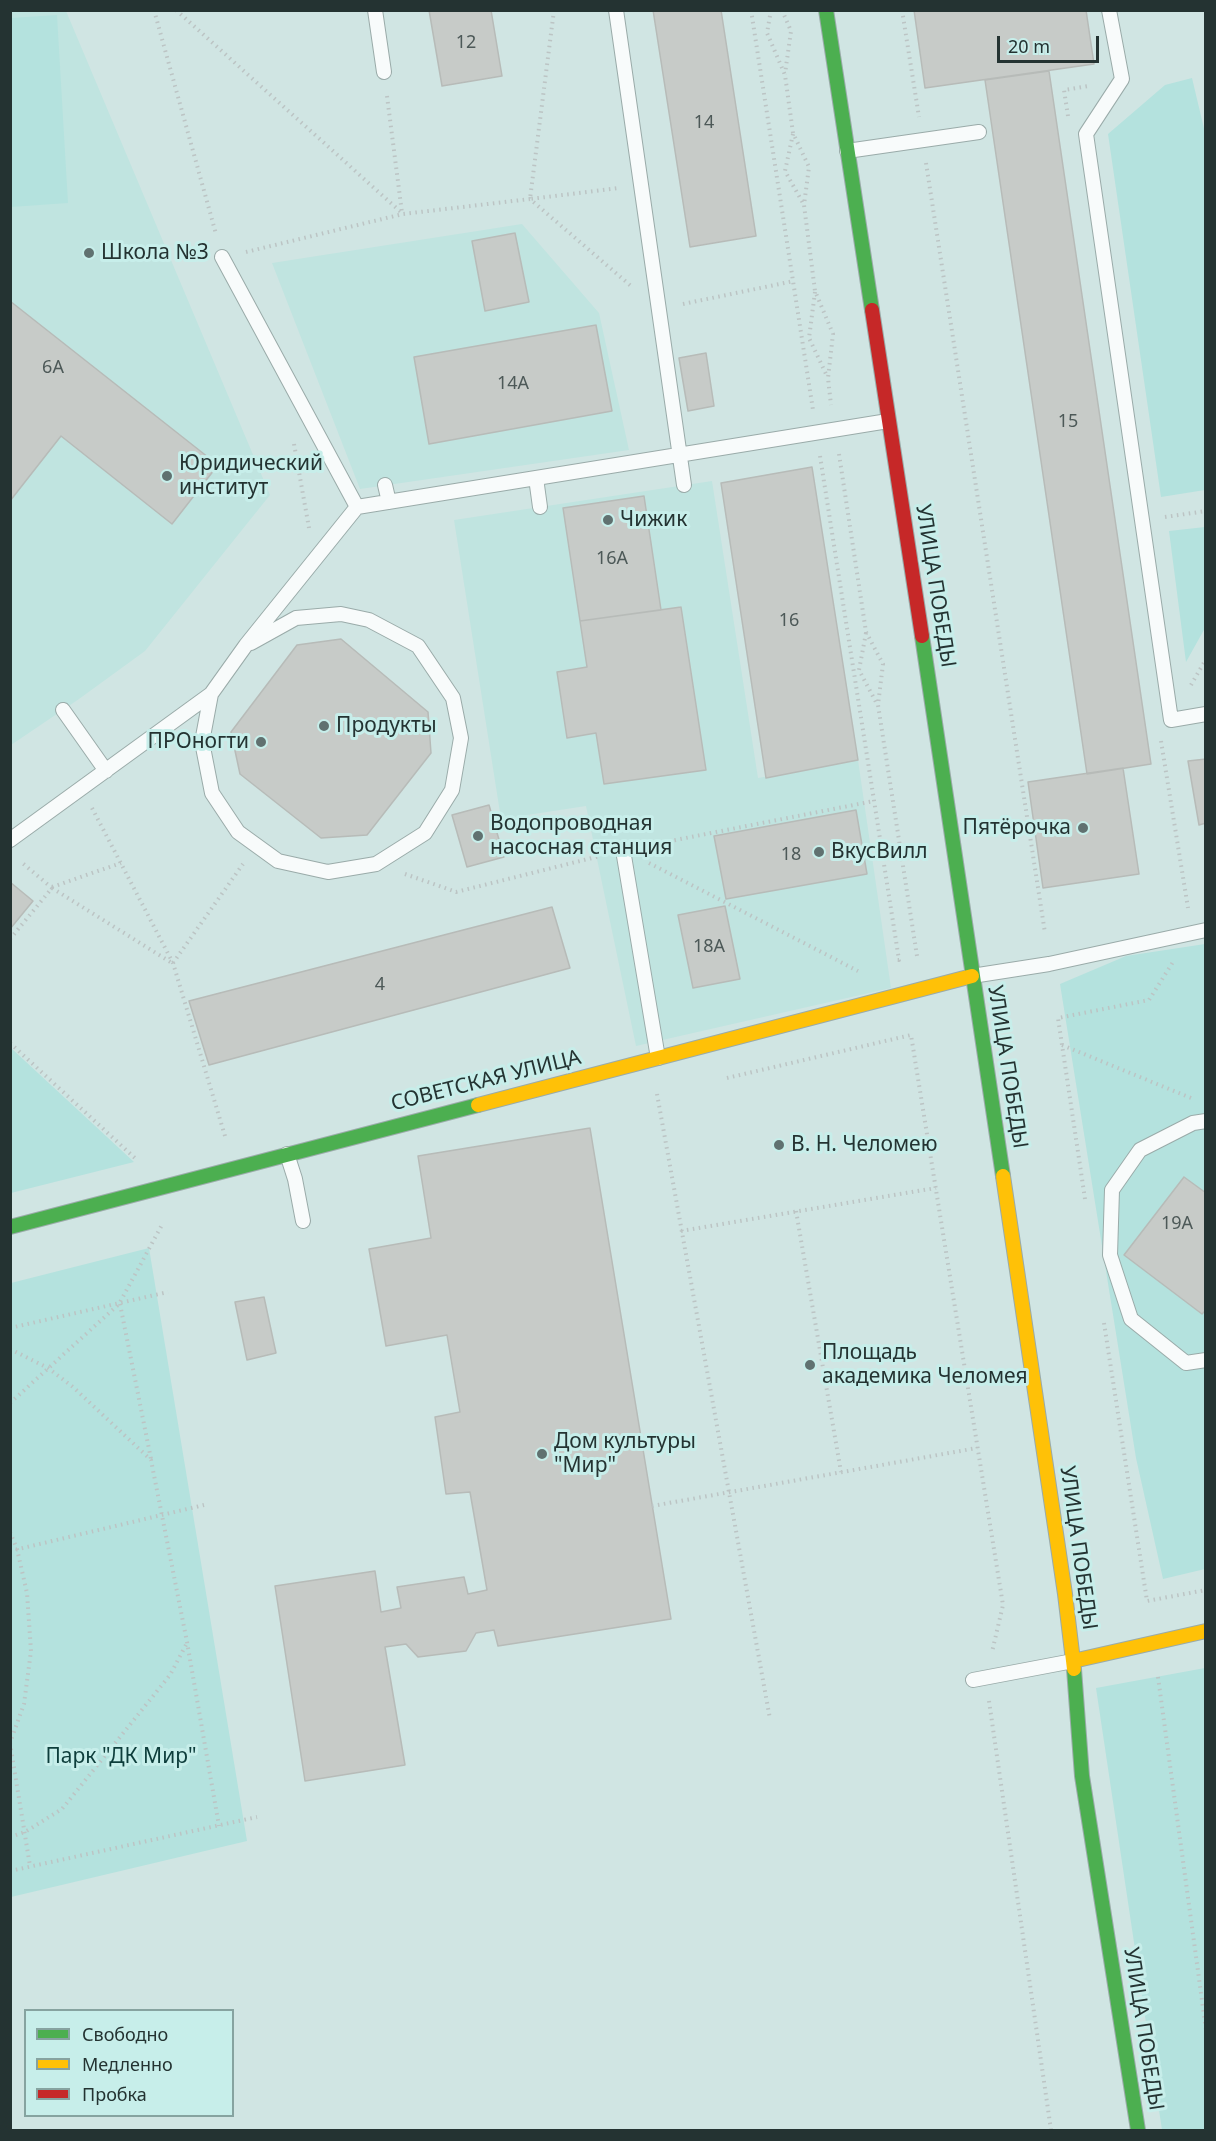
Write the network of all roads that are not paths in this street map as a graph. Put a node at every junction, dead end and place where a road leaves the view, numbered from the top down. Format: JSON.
{"nodes":[{"id":1,"x":375,"y":10,"type":"edge"},
{"id":2,"x":616,"y":10,"type":"edge"},
{"id":3,"x":826,"y":10,"type":"edge"},
{"id":4,"x":1109,"y":10,"type":"edge"},
{"id":5,"x":384,"y":72,"type":"road end"},
{"id":6,"x":979,"y":132,"type":"dead end"},
{"id":7,"x":847,"y":151,"type":"junction"},
{"id":8,"x":222,"y":257,"type":"road end"},
{"id":9,"x":888,"y":421,"type":"junction"},
{"id":10,"x":680,"y":455,"type":"junction"},
{"id":11,"x":536,"y":478,"type":"junction"},
{"id":12,"x":385,"y":485,"type":"dead end"},
{"id":13,"x":684,"y":485,"type":"dead end"},
{"id":14,"x":389,"y":502,"type":"junction"},
{"id":15,"x":357,"y":507,"type":"junction"},
{"id":16,"x":540,"y":507,"type":"dead end"},
{"id":17,"x":246,"y":645,"type":"junction"},
{"id":18,"x":211,"y":694,"type":"junction"},
{"id":19,"x":63,"y":710,"type":"dead end"},
{"id":20,"x":1206,"y":714,"type":"edge"},
{"id":21,"x":106,"y":771,"type":"junction"},
{"id":22,"x":10,"y":840,"type":"edge"},
{"id":23,"x":623,"y":850,"type":"road end"},
{"id":24,"x":1198,"y":931,"type":"edge"},
{"id":25,"x":972,"y":976,"type":"junction"},
{"id":26,"x":658,"y":1058,"type":"junction"},
{"id":27,"x":1206,"y":1121,"type":"edge"},
{"id":28,"x":287,"y":1154,"type":"junction"},
{"id":29,"x":303,"y":1221,"type":"dead end"},
{"id":30,"x":10,"y":1227,"type":"edge"},
{"id":31,"x":1206,"y":1360,"type":"edge"},
{"id":32,"x":1206,"y":1630,"type":"edge"},
{"id":33,"x":1073,"y":1661,"type":"junction"},
{"id":34,"x":980,"y":1679,"type":"road end"},
{"id":35,"x":1138,"y":2130,"type":"edge"}],
"edges":[{"from":1,"to":5,"type":"lane"},
{"from":2,"to":10,"type":"lane"},
{"from":3,"to":7,"type":"street","name":"УЛИЦА ПОБЕДЫ"},
{"from":4,"to":20,"type":"lane"},
{"from":6,"to":7,"type":"lane"},
{"from":7,"to":9,"type":"street","name":"УЛИЦА ПОБЕДЫ"},
{"from":8,"to":15,"type":"lane"},
{"from":9,"to":10,"type":"lane"},
{"from":9,"to":25,"type":"street","name":"УЛИЦА ПОБЕДЫ"},
{"from":10,"to":11,"type":"lane"},
{"from":10,"to":13,"type":"lane"},
{"from":11,"to":14,"type":"lane"},
{"from":11,"to":16,"type":"lane"},
{"from":12,"to":14,"type":"lane"},
{"from":14,"to":15,"type":"lane"},
{"from":15,"to":17,"type":"lane"},
{"from":17,"to":18,"type":"lane"},
{"from":17,"to":18,"type":"lane"},
{"from":18,"to":21,"type":"lane"},
{"from":19,"to":21,"type":"lane"},
{"from":21,"to":22,"type":"lane"},
{"from":23,"to":26,"type":"lane"},
{"from":24,"to":25,"type":"lane"},
{"from":25,"to":26,"type":"street","name":"СОВЕТСКАЯ УЛИЦА"},
{"from":25,"to":33,"type":"street","name":"УЛИЦА ПОБЕДЫ"},
{"from":26,"to":28,"type":"street","name":"СОВЕТСКАЯ УЛИЦА"},
{"from":27,"to":31,"type":"lane"},
{"from":28,"to":29,"type":"lane"},
{"from":28,"to":30,"type":"street","name":"СОВЕТСКАЯ УЛИЦА"},
{"from":32,"to":33,"type":"street"},
{"from":33,"to":34,"type":"lane"},
{"from":33,"to":35,"type":"street","name":"УЛИЦА ПОБЕДЫ"}]}
